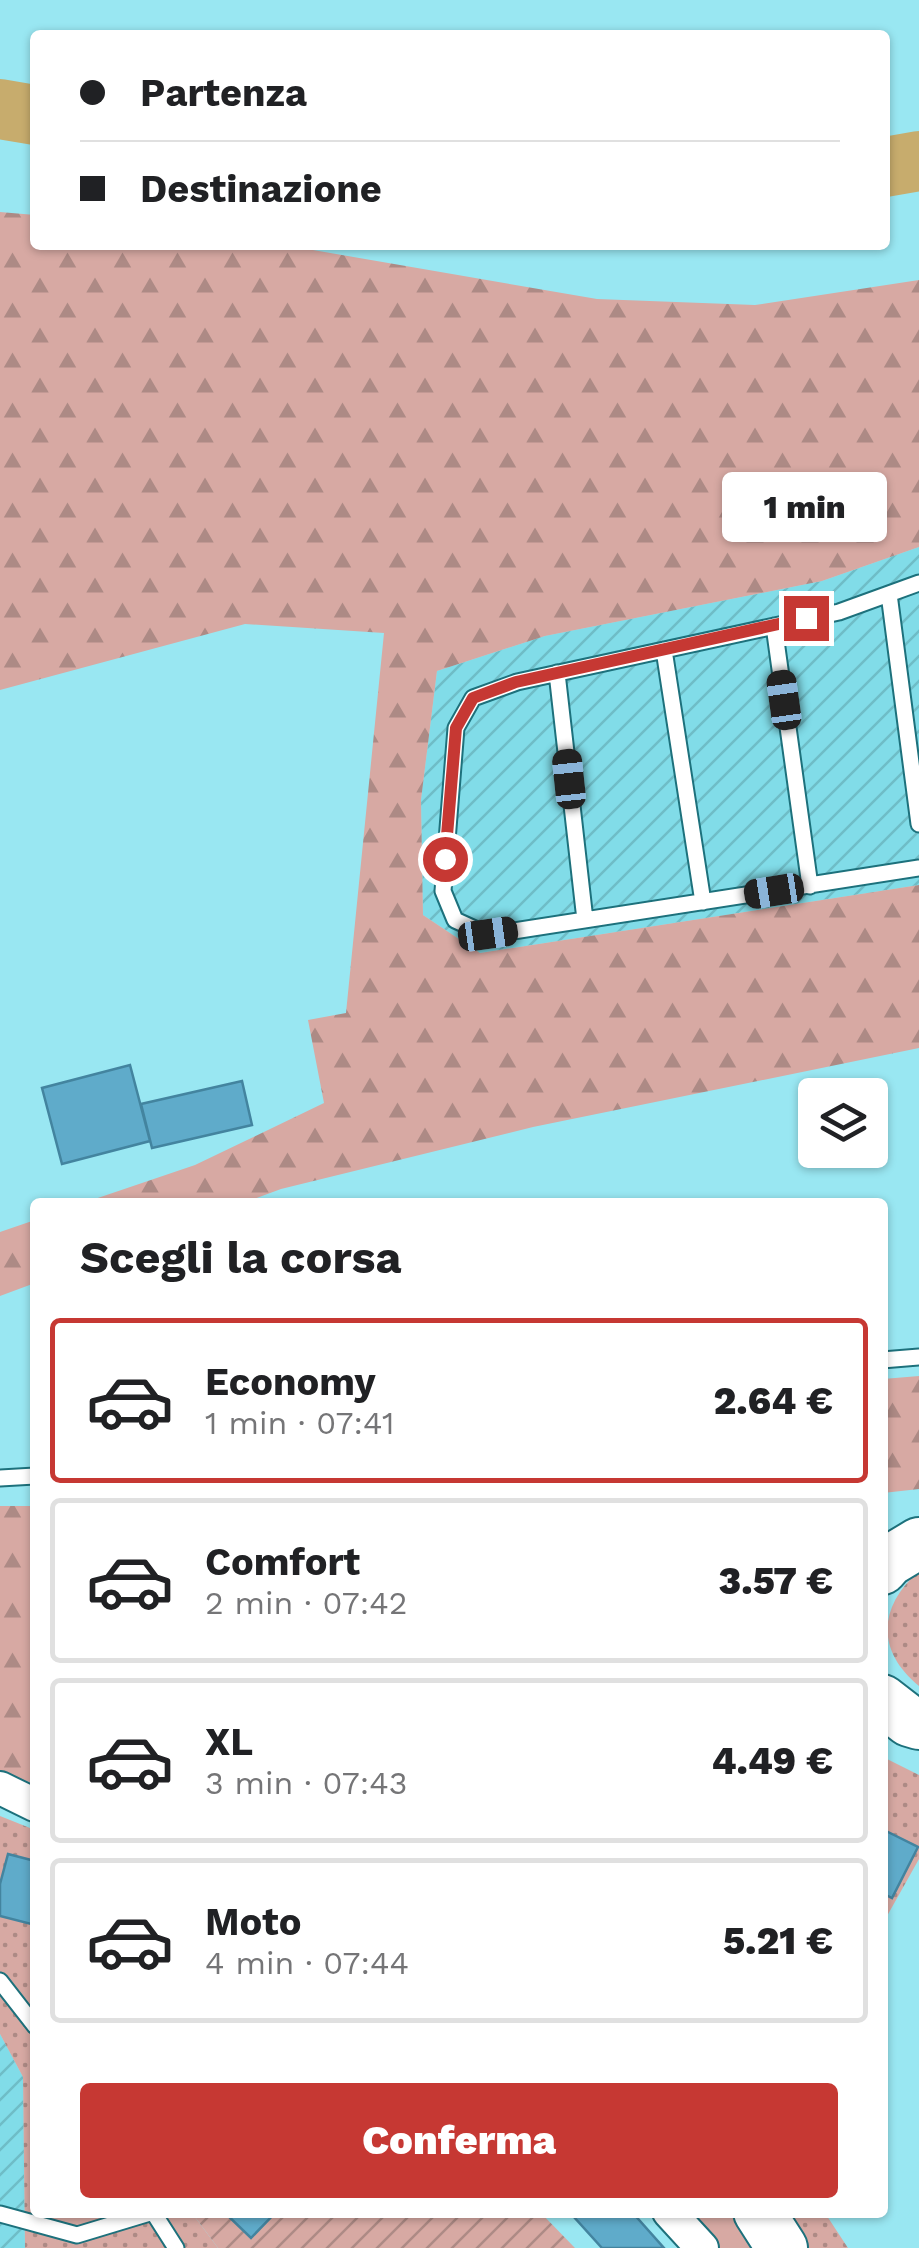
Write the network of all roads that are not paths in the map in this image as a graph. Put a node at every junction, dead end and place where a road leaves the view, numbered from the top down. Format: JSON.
{"nodes":[{"id":1,"x":919,"y":583,"type":"edge"},
{"id":2,"x":889,"y":594,"type":"junction"},
{"id":3,"x":774,"y":626,"type":"junction"},
{"id":4,"x":664,"y":650,"type":"junction"},
{"id":5,"x":557,"y":673,"type":"junction"},
{"id":6,"x":919,"y":824,"type":"edge"},
{"id":7,"x":919,"y":868,"type":"edge"},
{"id":8,"x":810,"y":886,"type":"junction"},
{"id":9,"x":702,"y":902,"type":"junction"},
{"id":10,"x":585,"y":920,"type":"junction"},
{"id":11,"x":919,"y":1356,"type":"edge"},
{"id":12,"x":888,"y":1359,"type":"edge"},
{"id":13,"x":30,"y":1476,"type":"edge"},
{"id":14,"x":0,"y":1478,"type":"edge"},
{"id":15,"x":888,"y":1705,"type":"edge"},
{"id":16,"x":919,"y":1724,"type":"edge"},
{"id":17,"x":0,"y":1981,"type":"edge"},
{"id":18,"x":30,"y":2020,"type":"edge"},
{"id":19,"x":0,"y":2214,"type":"edge"},
{"id":20,"x":133,"y":2218,"type":"edge"},
{"id":21,"x":157,"y":2218,"type":"edge"},
{"id":22,"x":674,"y":2218,"type":"edge"},
{"id":23,"x":762,"y":2218,"type":"edge"},
{"id":24,"x":176,"y":2248,"type":"edge"},
{"id":25,"x":702,"y":2248,"type":"edge"},
{"id":26,"x":782,"y":2248,"type":"edge"}],
"edges":[{"from":1,"to":2,"type":"lane"},
{"from":2,"to":3,"type":"lane"},
{"from":2,"to":6,"type":"lane"},
{"from":3,"to":4,"type":"lane"},
{"from":3,"to":8,"type":"lane"},
{"from":4,"to":5,"type":"lane"},
{"from":4,"to":9,"type":"lane"},
{"from":5,"to":10,"type":"lane"},
{"from":5,"to":10,"type":"lane"},
{"from":7,"to":8,"type":"lane"},
{"from":8,"to":9,"type":"lane"},
{"from":9,"to":10,"type":"lane"},
{"from":11,"to":12,"type":"lane"},
{"from":13,"to":14,"type":"lane"},
{"from":15,"to":16,"type":"main road"},
{"from":17,"to":18,"type":"lane"},
{"from":19,"to":20,"type":"lane"},
{"from":21,"to":24,"type":"lane"},
{"from":22,"to":25,"type":"street"},
{"from":23,"to":26,"type":"main road"}]}
